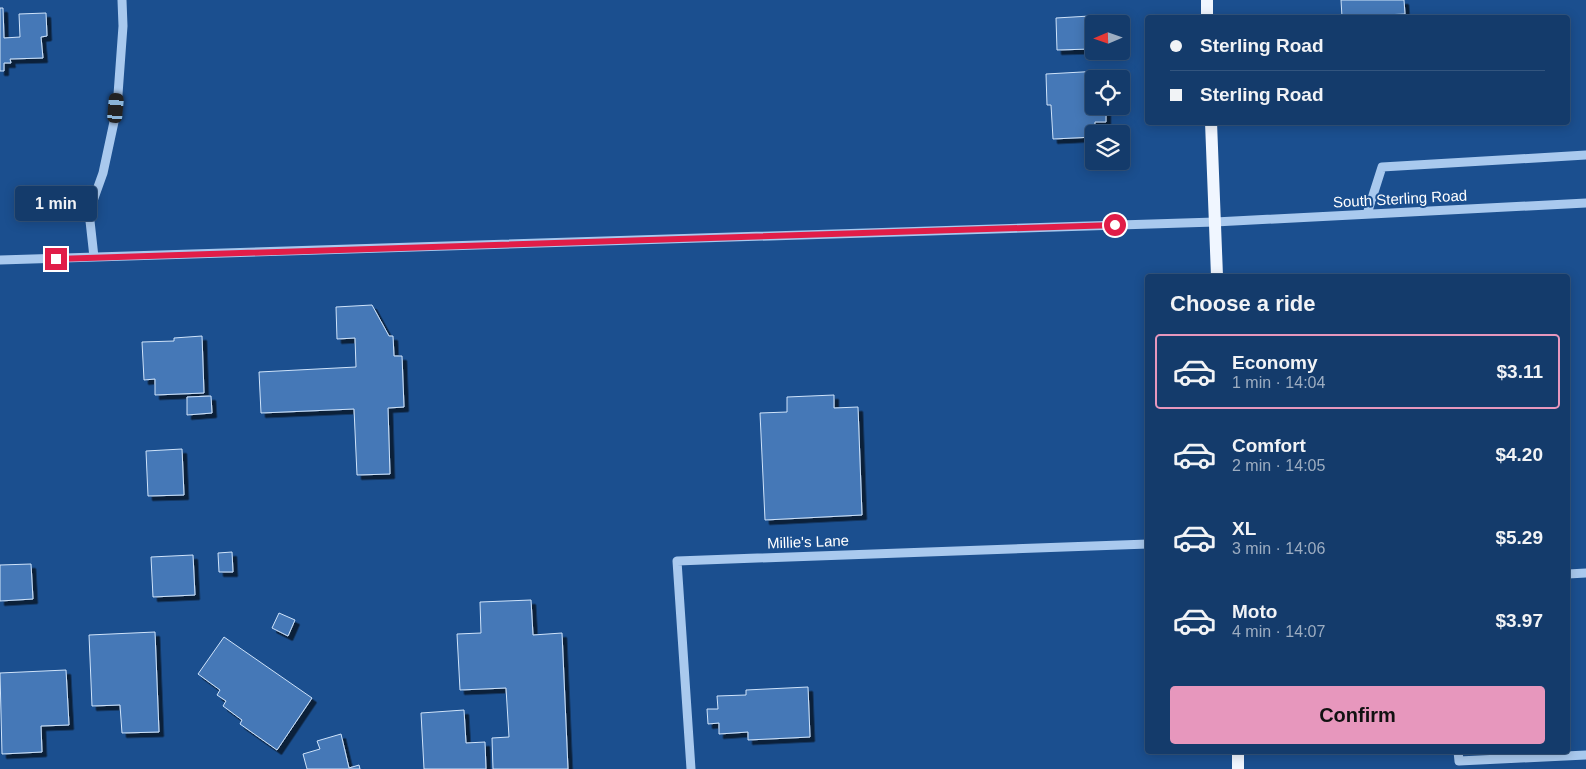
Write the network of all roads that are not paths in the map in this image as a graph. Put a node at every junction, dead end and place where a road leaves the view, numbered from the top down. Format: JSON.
{"nodes":[{"id":1,"x":122,"y":0,"type":"edge"},
{"id":2,"x":1207,"y":0,"type":"edge"},
{"id":3,"x":1207,"y":15,"type":"edge"},
{"id":4,"x":1211,"y":125,"type":"edge"},
{"id":5,"x":1586,"y":155,"type":"edge"},
{"id":6,"x":1586,"y":203,"type":"edge"},
{"id":7,"x":1367,"y":214,"type":"junction"},
{"id":8,"x":1215,"y":222,"type":"junction"},
{"id":9,"x":94,"y":257,"type":"junction"},
{"id":10,"x":0,"y":260,"type":"edge"},
{"id":11,"x":1217,"y":274,"type":"edge"},
{"id":12,"x":1145,"y":544,"type":"edge"},
{"id":13,"x":1586,"y":573,"type":"edge"},
{"id":14,"x":1570,"y":574,"type":"edge"},
{"id":15,"x":1238,"y":754,"type":"edge"},
{"id":16,"x":1586,"y":754,"type":"edge"},
{"id":17,"x":1459,"y":765,"type":"edge"},
{"id":18,"x":691,"y":769,"type":"edge"},
{"id":19,"x":1238,"y":769,"type":"edge"}],
"edges":[{"from":1,"to":9,"type":"street"},
{"from":2,"to":3,"type":"main road"},
{"from":4,"to":8,"type":"main road"},
{"from":5,"to":7,"type":"street"},
{"from":6,"to":7,"type":"street","name":"South Sterling Road"},
{"from":7,"to":8,"type":"street","name":"South Sterling Road"},
{"from":8,"to":9,"type":"street","name":"South Sterling Road"},
{"from":8,"to":11,"type":"main road"},
{"from":9,"to":10,"type":"street","name":"South Sterling Road"},
{"from":12,"to":18,"type":"street","name":"Millie's Lane"},
{"from":13,"to":14,"type":"street"},
{"from":15,"to":19,"type":"main road"},
{"from":16,"to":17,"type":"street"}]}
